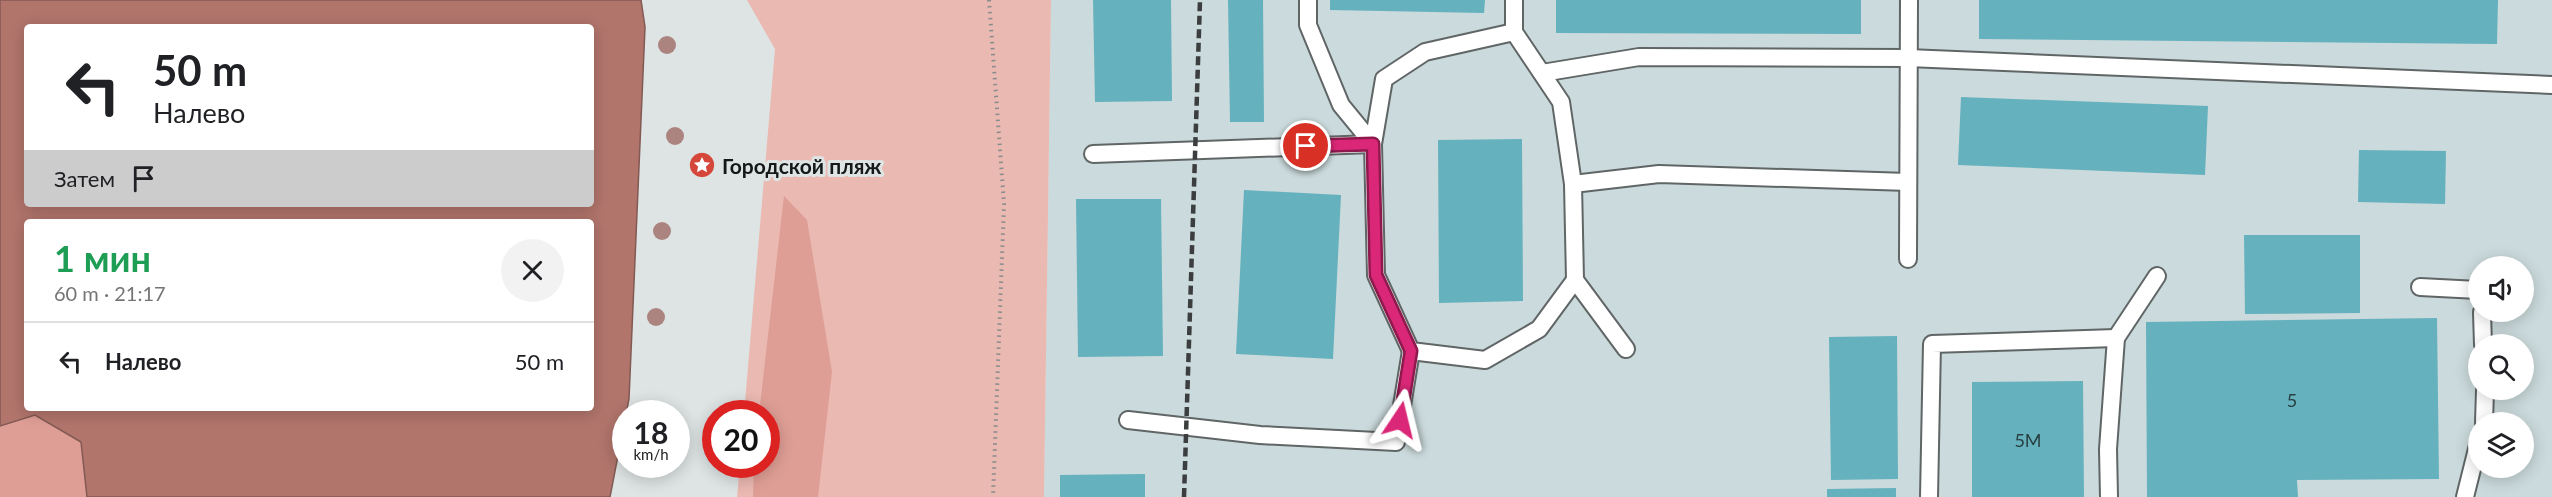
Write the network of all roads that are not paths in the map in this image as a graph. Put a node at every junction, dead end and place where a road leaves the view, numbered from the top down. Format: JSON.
{"nodes":[{"id":1,"x":1308,"y":0,"type":"edge"},
{"id":2,"x":1514,"y":0,"type":"edge"},
{"id":3,"x":1909,"y":0,"type":"edge"},
{"id":4,"x":1514,"y":32,"type":"junction"},
{"id":5,"x":1908,"y":58,"type":"junction"},
{"id":6,"x":1542,"y":73,"type":"junction"},
{"id":7,"x":2552,"y":85,"type":"edge"},
{"id":8,"x":1373,"y":144,"type":"junction"},
{"id":9,"x":1093,"y":154,"type":"dead end"},
{"id":10,"x":1908,"y":182,"type":"junction"},
{"id":11,"x":1574,"y":184,"type":"junction"},
{"id":12,"x":1908,"y":259,"type":"dead end"},
{"id":13,"x":2157,"y":276,"type":"dead end"},
{"id":14,"x":1575,"y":280,"type":"junction"},
{"id":15,"x":2420,"y":287,"type":"dead end"},
{"id":16,"x":2468,"y":289,"type":"edge"},
{"id":17,"x":2116,"y":338,"type":"junction"},
{"id":18,"x":1626,"y":349,"type":"dead end"},
{"id":19,"x":1411,"y":351,"type":"junction"},
{"id":20,"x":1128,"y":420,"type":"dead end"},
{"id":21,"x":2470,"y":478,"type":"edge"},
{"id":22,"x":1929,"y":497,"type":"edge"},
{"id":23,"x":2109,"y":497,"type":"edge"},
{"id":24,"x":2465,"y":497,"type":"edge"}],
"edges":[{"from":1,"to":8,"type":"lane"},
{"from":2,"to":4,"type":"lane"},
{"from":3,"to":5,"type":"lane"},
{"from":4,"to":6,"type":"lane"},
{"from":4,"to":8,"type":"lane"},
{"from":5,"to":6,"type":"lane"},
{"from":5,"to":7,"type":"lane"},
{"from":5,"to":10,"type":"lane"},
{"from":6,"to":11,"type":"lane"},
{"from":8,"to":9,"type":"lane"},
{"from":8,"to":19,"type":"lane"},
{"from":10,"to":11,"type":"lane"},
{"from":10,"to":12,"type":"lane"},
{"from":11,"to":14,"type":"lane"},
{"from":13,"to":17,"type":"lane"},
{"from":14,"to":18,"type":"lane"},
{"from":14,"to":19,"type":"lane"},
{"from":15,"to":16,"type":"lane"},
{"from":17,"to":22,"type":"lane"},
{"from":17,"to":23,"type":"lane"},
{"from":19,"to":20,"type":"lane"},
{"from":21,"to":24,"type":"lane"}]}
